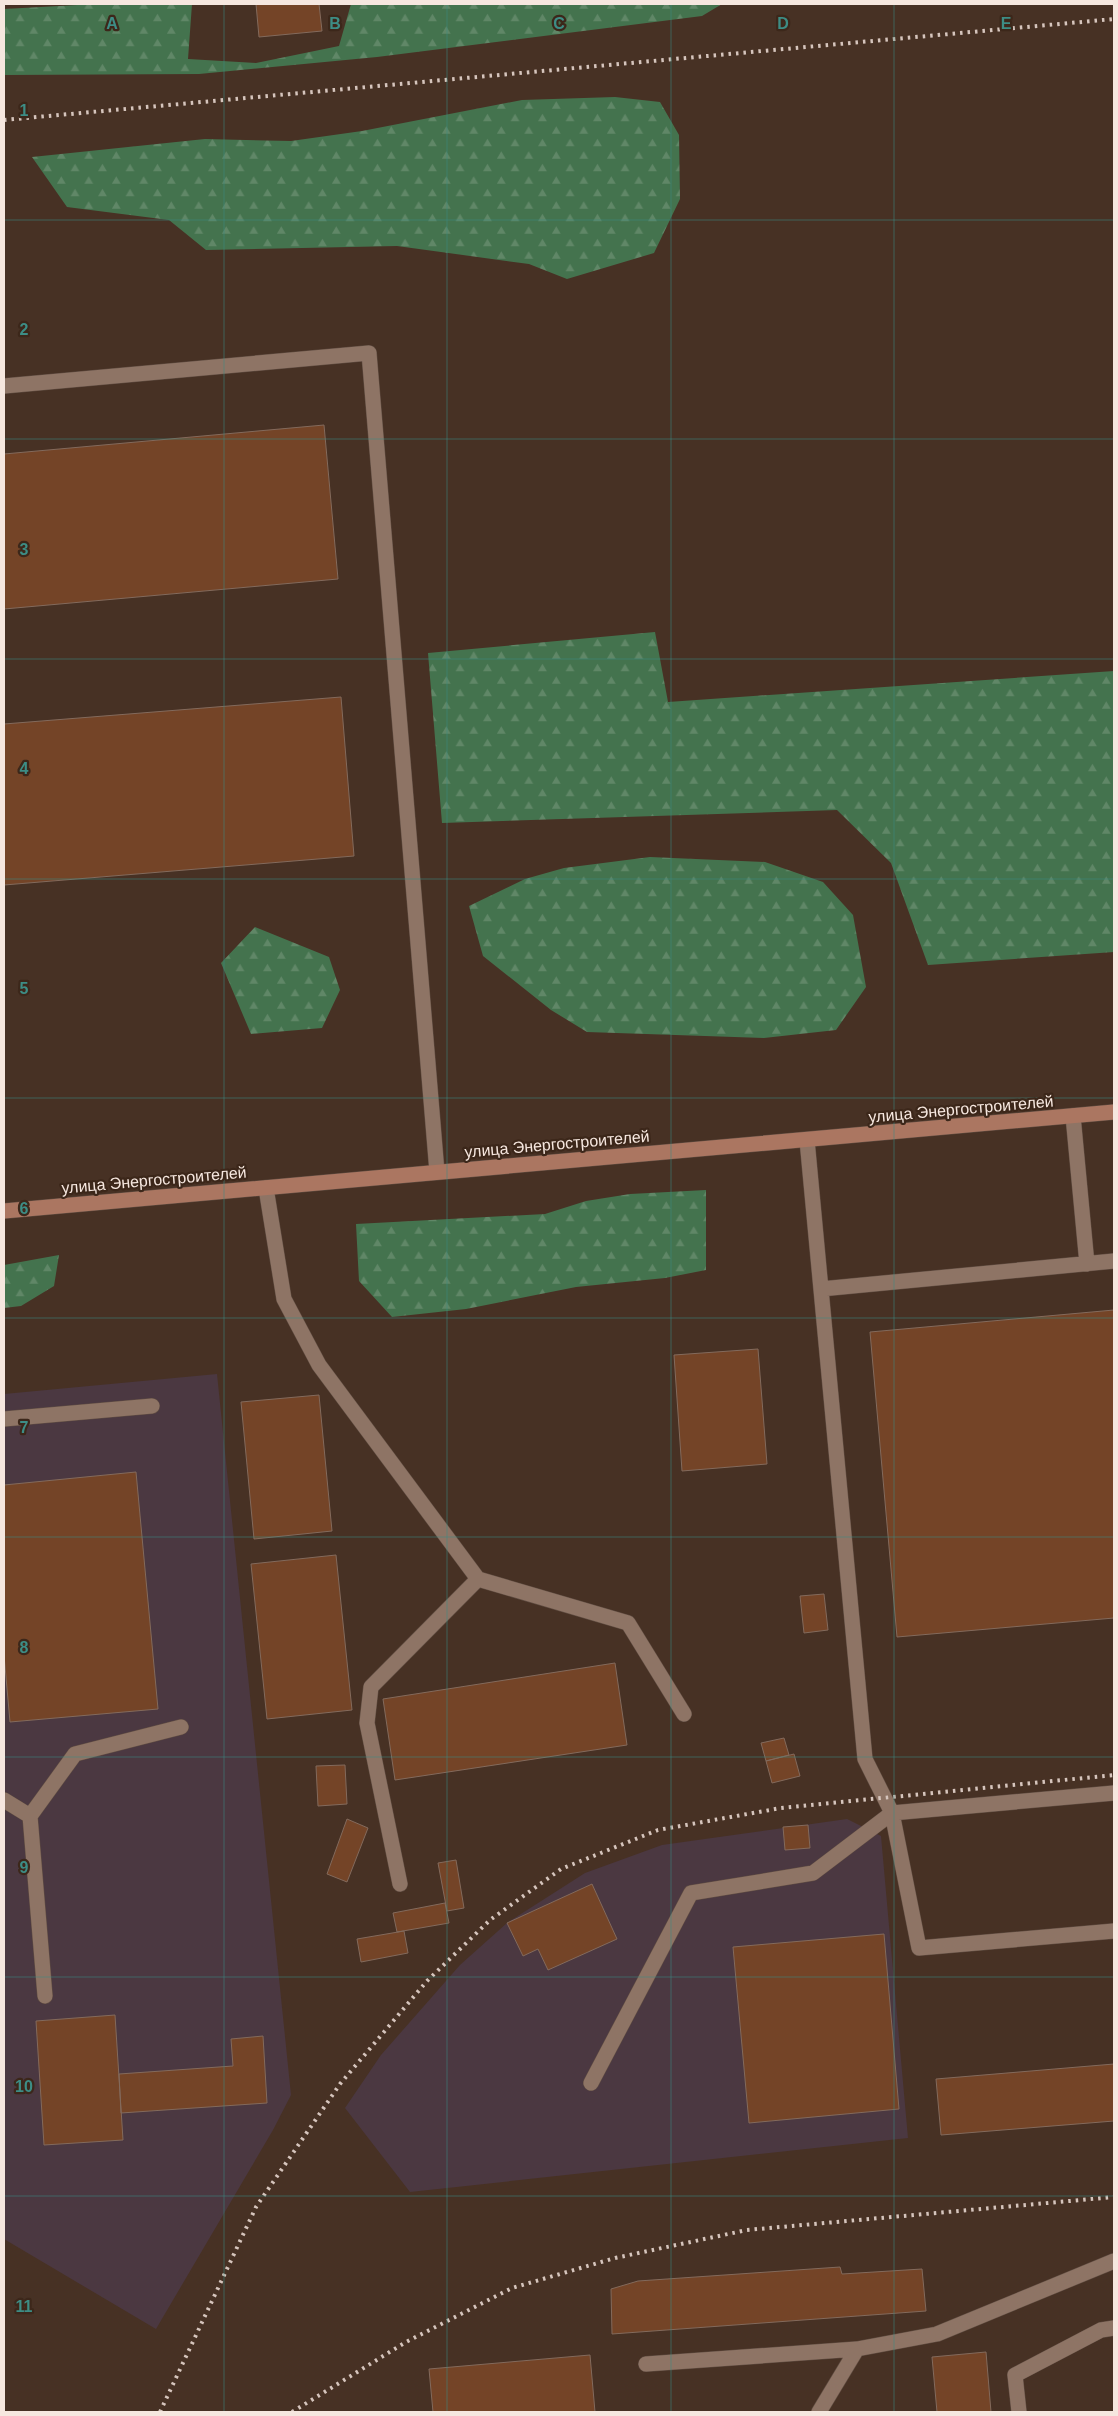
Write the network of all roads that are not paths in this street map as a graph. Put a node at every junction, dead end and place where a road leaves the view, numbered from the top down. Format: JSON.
{"nodes":[{"id":1,"x":4,"y":386,"type":"edge"},
{"id":2,"x":1114,"y":1112,"type":"edge"},
{"id":3,"x":1073,"y":1116,"type":"junction"},
{"id":4,"x":807,"y":1140,"type":"junction"},
{"id":5,"x":437,"y":1172,"type":"junction"},
{"id":6,"x":266,"y":1188,"type":"junction"},
{"id":7,"x":4,"y":1211,"type":"edge"},
{"id":8,"x":1114,"y":1261,"type":"edge"},
{"id":9,"x":1087,"y":1264,"type":"junction"},
{"id":10,"x":821,"y":1289,"type":"junction"},
{"id":11,"x":152,"y":1406,"type":"dead end"},
{"id":12,"x":4,"y":1419,"type":"edge"},
{"id":13,"x":478,"y":1579,"type":"junction"},
{"id":14,"x":684,"y":1714,"type":"dead end"},
{"id":15,"x":181,"y":1727,"type":"dead end"},
{"id":16,"x":1114,"y":1793,"type":"edge"},
{"id":17,"x":4,"y":1800,"type":"edge"},
{"id":18,"x":892,"y":1813,"type":"junction"},
{"id":19,"x":30,"y":1816,"type":"junction"},
{"id":20,"x":400,"y":1884,"type":"dead end"},
{"id":21,"x":1114,"y":1931,"type":"edge"},
{"id":22,"x":45,"y":1996,"type":"dead end"},
{"id":23,"x":591,"y":2083,"type":"dead end"},
{"id":24,"x":1114,"y":2260,"type":"edge"},
{"id":25,"x":1114,"y":2328,"type":"edge"},
{"id":26,"x":857,"y":2349,"type":"junction"},
{"id":27,"x":646,"y":2364,"type":"dead end"},
{"id":28,"x":819,"y":2412,"type":"edge"},
{"id":29,"x":1018,"y":2412,"type":"edge"}],
"edges":[{"from":1,"to":5,"type":"lane"},
{"from":2,"to":3,"type":"main road","name":"улица Энергостроителей"},
{"from":3,"to":4,"type":"main road","name":"улица Энергостроителей"},
{"from":3,"to":9,"type":"lane"},
{"from":4,"to":5,"type":"main road","name":"улица Энергостроителей"},
{"from":4,"to":10,"type":"lane"},
{"from":5,"to":6,"type":"main road","name":"улица Энергостроителей"},
{"from":6,"to":7,"type":"main road","name":"улица Энергостроителей"},
{"from":6,"to":13,"type":"lane"},
{"from":8,"to":9,"type":"lane"},
{"from":9,"to":10,"type":"lane"},
{"from":10,"to":18,"type":"lane"},
{"from":11,"to":12,"type":"lane"},
{"from":13,"to":14,"type":"lane"},
{"from":13,"to":20,"type":"lane"},
{"from":15,"to":19,"type":"lane"},
{"from":16,"to":18,"type":"lane"},
{"from":17,"to":19,"type":"lane"},
{"from":18,"to":21,"type":"lane"},
{"from":18,"to":23,"type":"lane"},
{"from":19,"to":22,"type":"lane"},
{"from":24,"to":26,"type":"lane"},
{"from":25,"to":29,"type":"lane"},
{"from":26,"to":27,"type":"lane"},
{"from":26,"to":28,"type":"lane"}]}
